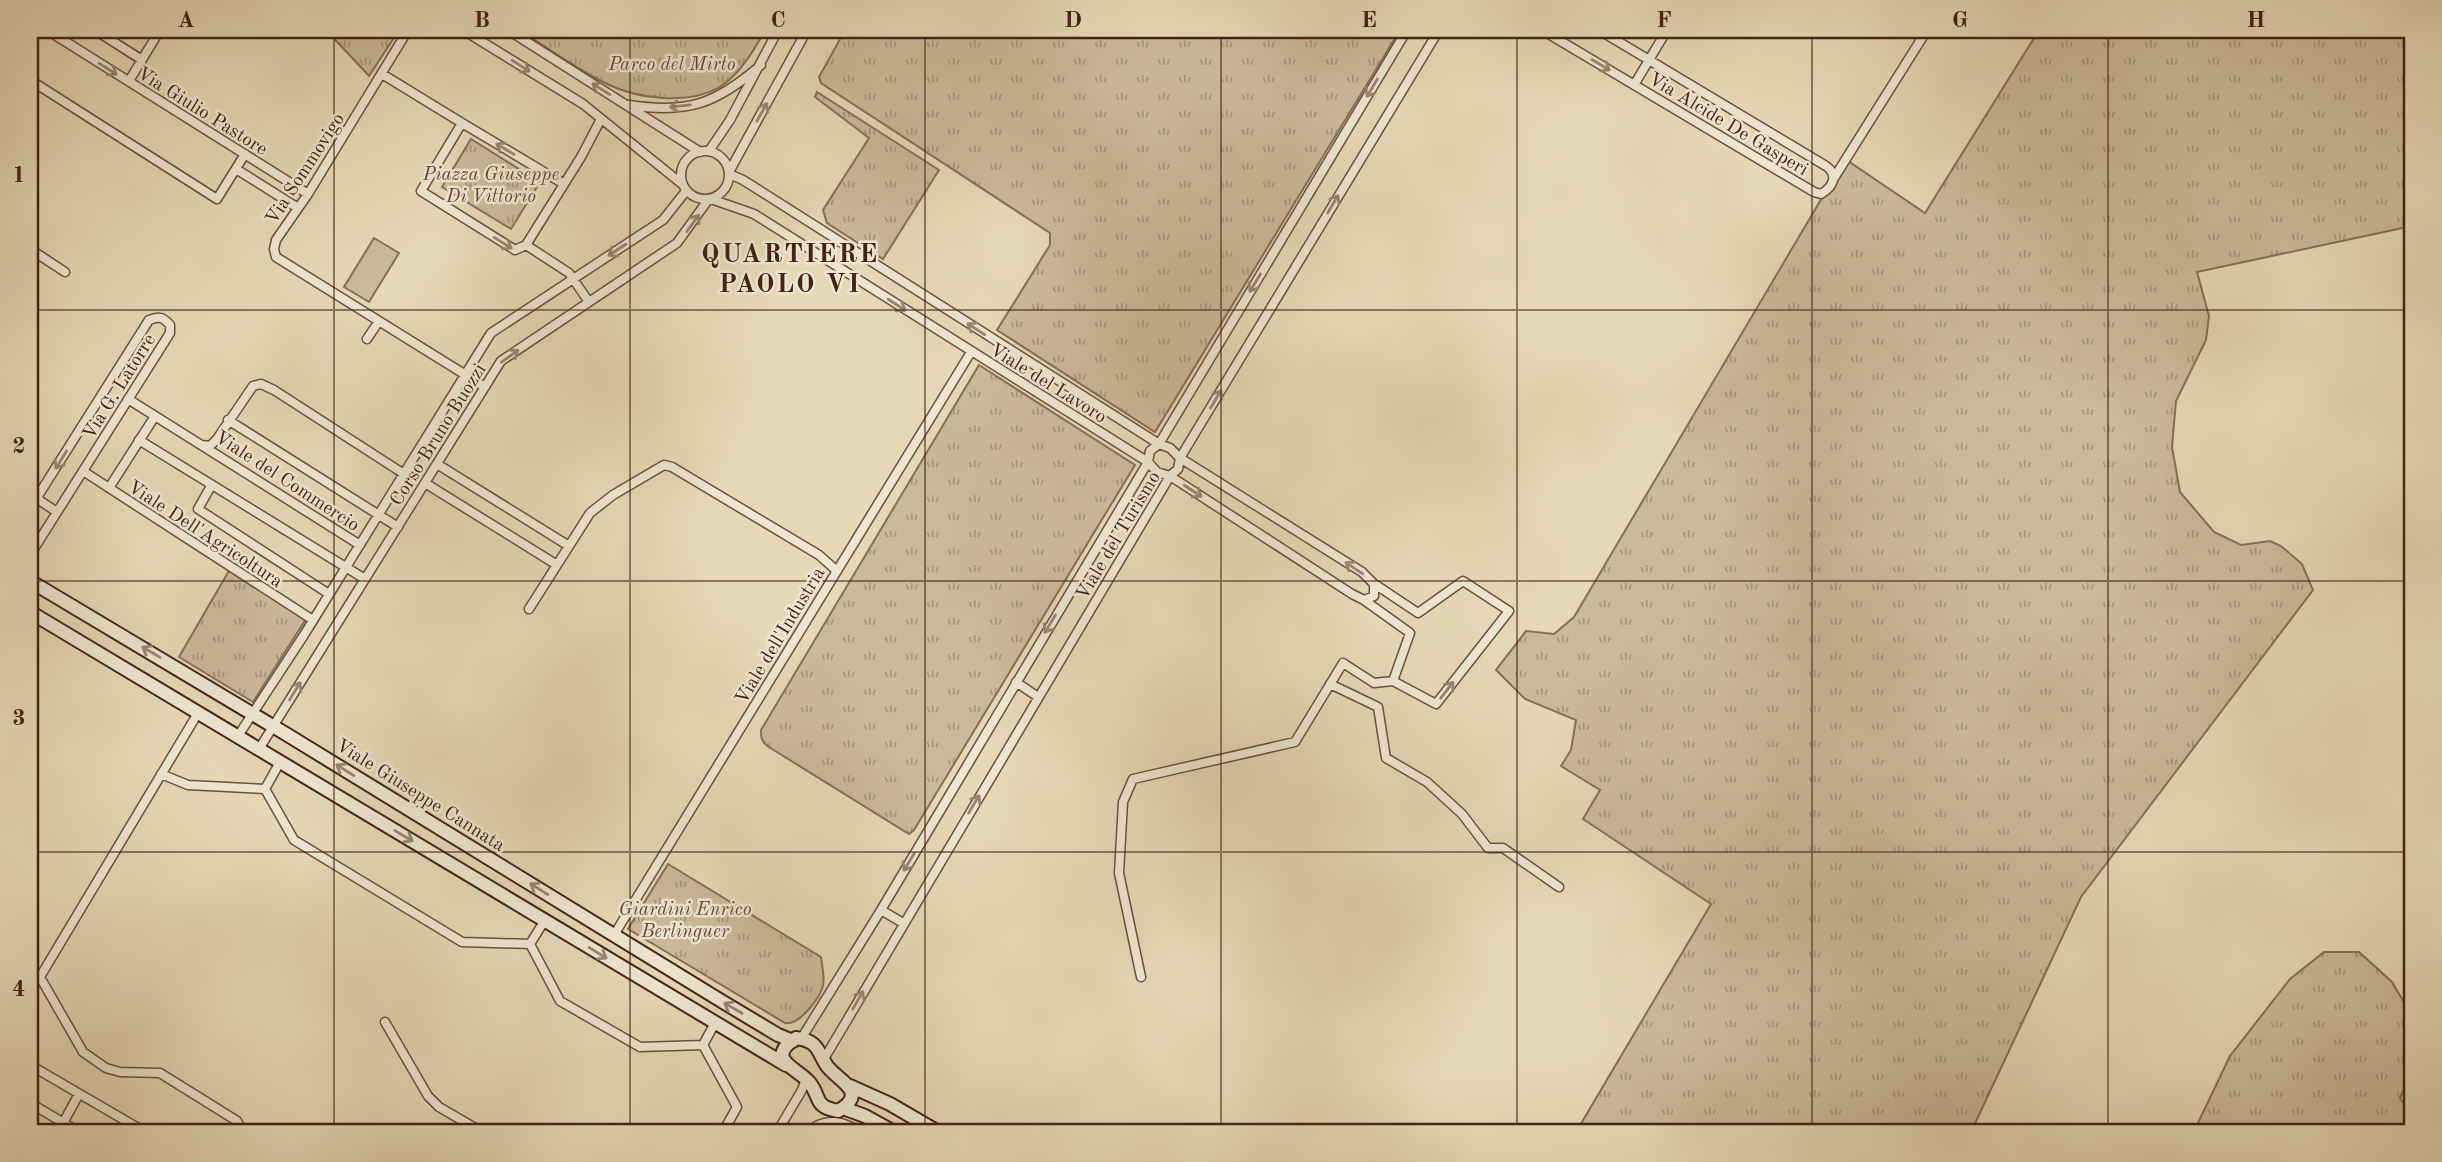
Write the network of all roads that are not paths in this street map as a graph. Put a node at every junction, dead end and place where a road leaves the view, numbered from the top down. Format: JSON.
{"nodes":[{"id":1,"x":47,"y":30,"type":"edge"},
{"id":2,"x":95,"y":30,"type":"edge"},
{"id":3,"x":160,"y":30,"type":"edge"},
{"id":4,"x":408,"y":30,"type":"edge"},
{"id":5,"x":463,"y":30,"type":"edge"},
{"id":6,"x":508,"y":30,"type":"edge"},
{"id":7,"x":778,"y":30,"type":"edge"},
{"id":8,"x":807,"y":30,"type":"edge"},
{"id":9,"x":1407,"y":30,"type":"edge"},
{"id":10,"x":1438,"y":30,"type":"edge"},
{"id":11,"x":1542,"y":30,"type":"edge"},
{"id":12,"x":1599,"y":30,"type":"edge"},
{"id":13,"x":1667,"y":30,"type":"edge"},
{"id":14,"x":1927,"y":30,"type":"edge"},
{"id":15,"x":142,"y":60,"type":"junction"},
{"id":16,"x":1649,"y":60,"type":"junction"},
{"id":17,"x":761,"y":65,"type":"junction"},
{"id":18,"x":382,"y":74,"type":"junction"},
{"id":19,"x":30,"y":80,"type":"edge"},
{"id":20,"x":129,"y":81,"type":"junction"},
{"id":21,"x":1634,"y":85,"type":"junction"},
{"id":22,"x":626,"y":104,"type":"junction"},
{"id":23,"x":601,"y":119,"type":"junction"},
{"id":24,"x":462,"y":123,"type":"junction"},
{"id":25,"x":704,"y":151,"type":"junction"},
{"id":26,"x":245,"y":154,"type":"junction"},
{"id":27,"x":236,"y":169,"type":"junction"},
{"id":28,"x":729,"y":173,"type":"junction"},
{"id":29,"x":1834,"y":178,"type":"junction"},
{"id":30,"x":564,"y":184,"type":"junction"},
{"id":31,"x":684,"y":187,"type":"junction"},
{"id":32,"x":308,"y":194,"type":"junction"},
{"id":33,"x":710,"y":199,"type":"junction"},
{"id":34,"x":298,"y":208,"type":"junction"},
{"id":35,"x":526,"y":245,"type":"junction"},
{"id":36,"x":30,"y":249,"type":"edge"},
{"id":37,"x":65,"y":272,"type":"dead end"},
{"id":38,"x":574,"y":278,"type":"junction"},
{"id":39,"x":589,"y":302,"type":"junction"},
{"id":40,"x":379,"y":321,"type":"junction"},
{"id":41,"x":368,"y":339,"type":"dead end"},
{"id":42,"x":971,"y":352,"type":"junction"},
{"id":43,"x":466,"y":375,"type":"junction"},
{"id":44,"x":485,"y":387,"type":"junction"},
{"id":45,"x":128,"y":399,"type":"junction"},
{"id":46,"x":155,"y":415,"type":"junction"},
{"id":47,"x":228,"y":420,"type":"junction"},
{"id":48,"x":139,"y":440,"type":"junction"},
{"id":49,"x":200,"y":444,"type":"junction"},
{"id":50,"x":1159,"y":444,"type":"junction"},
{"id":51,"x":1181,"y":458,"type":"junction"},
{"id":52,"x":1147,"y":462,"type":"junction"},
{"id":53,"x":437,"y":464,"type":"junction"},
{"id":54,"x":83,"y":471,"type":"junction"},
{"id":55,"x":404,"y":474,"type":"junction"},
{"id":56,"x":1170,"y":476,"type":"junction"},
{"id":57,"x":425,"y":483,"type":"junction"},
{"id":58,"x":211,"y":485,"type":"junction"},
{"id":59,"x":108,"y":488,"type":"junction"},
{"id":60,"x":33,"y":497,"type":"edge"},
{"id":61,"x":57,"y":512,"type":"junction"},
{"id":62,"x":378,"y":515,"type":"junction"},
{"id":63,"x":398,"y":527,"type":"junction"},
{"id":64,"x":360,"y":545,"type":"junction"},
{"id":65,"x":569,"y":546,"type":"junction"},
{"id":66,"x":30,"y":555,"type":"edge"},
{"id":67,"x":557,"y":565,"type":"junction"},
{"id":68,"x":346,"y":566,"type":"junction"},
{"id":69,"x":837,"y":571,"type":"junction"},
{"id":70,"x":365,"y":579,"type":"junction"},
{"id":71,"x":30,"y":581,"type":"edge"},
{"id":72,"x":1371,"y":581,"type":"junction"},
{"id":73,"x":329,"y":594,"type":"junction"},
{"id":74,"x":1364,"y":600,"type":"junction"},
{"id":75,"x":529,"y":610,"type":"dead end"},
{"id":76,"x":30,"y":612,"type":"edge"},
{"id":77,"x":313,"y":620,"type":"junction"},
{"id":78,"x":1393,"y":681,"type":"junction"},
{"id":79,"x":1016,"y":682,"type":"junction"},
{"id":80,"x":1330,"y":684,"type":"junction"},
{"id":81,"x":1038,"y":696,"type":"junction"},
{"id":82,"x":198,"y":713,"type":"junction"},
{"id":83,"x":252,"y":713,"type":"junction"},
{"id":84,"x":273,"y":726,"type":"junction"},
{"id":85,"x":238,"y":736,"type":"junction"},
{"id":86,"x":259,"y":749,"type":"junction"},
{"id":87,"x":280,"y":762,"type":"junction"},
{"id":88,"x":161,"y":774,"type":"junction"},
{"id":89,"x":265,"y":789,"type":"junction"},
{"id":90,"x":1559,"y":887,"type":"dead end"},
{"id":91,"x":881,"y":909,"type":"junction"},
{"id":92,"x":545,"y":920,"type":"junction"},
{"id":93,"x":903,"y":923,"type":"junction"},
{"id":94,"x":614,"y":935,"type":"junction"},
{"id":95,"x":530,"y":944,"type":"junction"},
{"id":96,"x":1141,"y":977,"type":"dead end"},
{"id":97,"x":385,"y":1022,"type":"dead end"},
{"id":98,"x":715,"y":1023,"type":"junction"},
{"id":99,"x":797,"y":1040,"type":"junction"},
{"id":100,"x":703,"y":1045,"type":"junction"},
{"id":101,"x":824,"y":1059,"type":"junction"},
{"id":102,"x":30,"y":1065,"type":"edge"},
{"id":103,"x":786,"y":1065,"type":"junction"},
{"id":104,"x":806,"y":1079,"type":"junction"},
{"id":105,"x":850,"y":1086,"type":"junction"},
{"id":106,"x":79,"y":1094,"type":"junction"},
{"id":107,"x":30,"y":1103,"type":"edge"},
{"id":108,"x":843,"y":1108,"type":"junction"},
{"id":109,"x":828,"y":1109,"type":"junction"},
{"id":110,"x":63,"y":1123,"type":"junction"},
{"id":111,"x":814,"y":1129,"type":"edge"},
{"id":112,"x":79,"y":1132,"type":"edge"},
{"id":113,"x":145,"y":1132,"type":"edge"},
{"id":114,"x":242,"y":1132,"type":"edge"},
{"id":115,"x":482,"y":1132,"type":"edge"},
{"id":116,"x":723,"y":1132,"type":"edge"},
{"id":117,"x":777,"y":1132,"type":"edge"},
{"id":118,"x":861,"y":1132,"type":"edge"},
{"id":119,"x":894,"y":1132,"type":"edge"},
{"id":120,"x":939,"y":1132,"type":"edge"}],
"edges":[{"from":1,"to":20,"type":"street","name":"Via Giulio Pastore","one_way":true},
{"from":2,"to":15,"type":"street","name":"Via Giulio Pastore"},
{"from":3,"to":15,"type":"street"},
{"from":4,"to":18,"type":"street","name":"Via Sommovigo"},
{"from":5,"to":23,"type":"street","one_way":true},
{"from":22,"to":6,"type":"street","one_way":true},
{"from":7,"to":17,"type":"street"},
{"from":28,"to":8,"type":"street","one_way":true},
{"from":9,"to":50,"type":"street","name":"Viale del Turismo","one_way":true},
{"from":51,"to":10,"type":"street","name":"Viale del Turismo","one_way":true},
{"from":11,"to":21,"type":"street","name":"Via Alcide De Gasperi","one_way":true},
{"from":12,"to":16,"type":"street","name":"Via Alcide De Gasperi"},
{"from":13,"to":16,"type":"street"},
{"from":14,"to":29,"type":"street"},
{"from":15,"to":20,"type":"street"},
{"from":16,"to":21,"type":"street"},
{"from":16,"to":29,"type":"street","name":"Via Alcide De Gasperi"},
{"from":17,"to":22,"type":"street","one_way":true},
{"from":17,"to":25,"type":"street"},
{"from":18,"to":24,"type":"street"},
{"from":18,"to":32,"type":"street","name":"Via Sommovigo"},
{"from":19,"to":27,"type":"street"},
{"from":20,"to":26,"type":"street","name":"Via Giulio Pastore"},
{"from":21,"to":29,"type":"street","name":"Via Alcide De Gasperi"},
{"from":22,"to":25,"type":"street"},
{"from":23,"to":30,"type":"street"},
{"from":23,"to":31,"type":"street"},
{"from":30,"to":24,"type":"street","one_way":true},
{"from":24,"to":35,"type":"street","one_way":true},
{"from":25,"to":28,"type":"street"},
{"from":25,"to":31,"type":"street"},
{"from":26,"to":27,"type":"street"},
{"from":26,"to":32,"type":"street","name":"Via Giulio Pastore"},
{"from":27,"to":34,"type":"street"},
{"from":28,"to":33,"type":"street"},
{"from":50,"to":28,"type":"street","name":"Viale del Lavoro","one_way":true},
{"from":30,"to":35,"type":"street"},
{"from":31,"to":33,"type":"street"},
{"from":31,"to":38,"type":"street","name":"Corso Bruno Buozzi","one_way":true},
{"from":32,"to":34,"type":"street","name":"Via Sommovigo"},
{"from":39,"to":33,"type":"street","name":"Corso Bruno Buozzi","one_way":true},
{"from":33,"to":42,"type":"street","name":"Viale del Lavoro","one_way":true},
{"from":34,"to":40,"type":"street","name":"Via Sommovigo"},
{"from":35,"to":38,"type":"street"},
{"from":36,"to":37,"type":"street"},
{"from":38,"to":39,"type":"street"},
{"from":38,"to":43,"type":"street","name":"Corso Bruno Buozzi"},
{"from":44,"to":39,"type":"street","name":"Corso Bruno Buozzi","one_way":true},
{"from":40,"to":41,"type":"street"},
{"from":40,"to":43,"type":"street","name":"Via Sommovigo"},
{"from":42,"to":52,"type":"street","name":"Viale del Lavoro"},
{"from":42,"to":69,"type":"street","name":"Viale dell'Industria"},
{"from":43,"to":44,"type":"street","name":"Via Sommovigo"},
{"from":43,"to":55,"type":"street","name":"Corso Bruno Buozzi"},
{"from":44,"to":53,"type":"street","name":"Corso Bruno Buozzi"},
{"from":45,"to":46,"type":"street"},
{"from":45,"to":54,"type":"street","name":"Via G. Latorre"},
{"from":45,"to":60,"type":"street","name":"Via G. Latorre","one_way":true},
{"from":46,"to":48,"type":"street"},
{"from":46,"to":49,"type":"street"},
{"from":47,"to":49,"type":"street","name":"Viale del Commercio"},
{"from":47,"to":55,"type":"street","name":"Viale del Commercio"},
{"from":47,"to":62,"type":"street"},
{"from":48,"to":58,"type":"street"},
{"from":48,"to":59,"type":"street"},
{"from":49,"to":64,"type":"street","name":"Viale del Commercio"},
{"from":50,"to":51,"type":"street","name":"Viale del Lavoro"},
{"from":50,"to":52,"type":"street","name":"Viale del Turismo"},
{"from":51,"to":56,"type":"street","name":"Viale del Turismo"},
{"from":72,"to":51,"type":"street","name":"Viale del Lavoro","one_way":true},
{"from":52,"to":56,"type":"street","name":"Viale del Lavoro"},
{"from":52,"to":79,"type":"street","name":"Viale del Turismo","one_way":true},
{"from":53,"to":57,"type":"street","name":"Corso Bruno Buozzi"},
{"from":53,"to":65,"type":"street"},
{"from":54,"to":59,"type":"street","name":"Viale Dell'Agricoltura"},
{"from":54,"to":61,"type":"street","name":"Via G. Latorre"},
{"from":55,"to":62,"type":"street","name":"Corso Bruno Buozzi"},
{"from":56,"to":74,"type":"street","name":"Viale del Lavoro","one_way":true},
{"from":56,"to":81,"type":"street","name":"Viale del Turismo"},
{"from":57,"to":63,"type":"street","name":"Corso Bruno Buozzi"},
{"from":57,"to":67,"type":"street"},
{"from":58,"to":68,"type":"street"},
{"from":58,"to":73,"type":"street"},
{"from":59,"to":77,"type":"street","name":"Viale Dell'Agricoltura"},
{"from":60,"to":61,"type":"street"},
{"from":61,"to":66,"type":"street","name":"Via G. Latorre"},
{"from":62,"to":63,"type":"street"},
{"from":62,"to":64,"type":"street","name":"Corso Bruno Buozzi"},
{"from":63,"to":70,"type":"street","name":"Corso Bruno Buozzi"},
{"from":64,"to":68,"type":"street","name":"Corso Bruno Buozzi"},
{"from":65,"to":67,"type":"street"},
{"from":65,"to":69,"type":"street"},
{"from":67,"to":75,"type":"street"},
{"from":68,"to":70,"type":"street"},
{"from":68,"to":73,"type":"street","name":"Corso Bruno Buozzi"},
{"from":69,"to":94,"type":"street","name":"Viale dell'Industria"},
{"from":84,"to":70,"type":"street","name":"Corso Bruno Buozzi","one_way":true},
{"from":83,"to":71,"type":"street","name":"Viale Giuseppe Cannata","one_way":true},
{"from":72,"to":74,"type":"street"},
{"from":78,"to":72,"type":"street","name":"Viale del Lavoro","one_way":true},
{"from":73,"to":77,"type":"street","name":"Corso Bruno Buozzi"},
{"from":74,"to":78,"type":"street","name":"Viale del Lavoro"},
{"from":76,"to":82,"type":"street"},
{"from":77,"to":83,"type":"street","name":"Corso Bruno Buozzi"},
{"from":78,"to":80,"type":"street"},
{"from":79,"to":81,"type":"street"},
{"from":79,"to":91,"type":"street","name":"Viale del Turismo","one_way":true},
{"from":80,"to":90,"type":"street"},
{"from":80,"to":96,"type":"street"},
{"from":93,"to":81,"type":"street","name":"Viale del Turismo","one_way":true},
{"from":82,"to":85,"type":"street"},
{"from":82,"to":88,"type":"street"},
{"from":83,"to":84,"type":"street","name":"Viale Giuseppe Cannata"},
{"from":83,"to":85,"type":"street","name":"Corso Bruno Buozzi"},
{"from":84,"to":86,"type":"street","name":"Corso Bruno Buozzi"},
{"from":94,"to":84,"type":"street","name":"Viale Giuseppe Cannata","one_way":true},
{"from":85,"to":86,"type":"street"},
{"from":86,"to":87,"type":"street"},
{"from":87,"to":89,"type":"street"},
{"from":87,"to":92,"type":"street","one_way":true},
{"from":88,"to":89,"type":"street"},
{"from":88,"to":114,"type":"street"},
{"from":89,"to":95,"type":"street"},
{"from":91,"to":93,"type":"street"},
{"from":91,"to":99,"type":"street","name":"Viale del Turismo"},
{"from":92,"to":95,"type":"street"},
{"from":92,"to":98,"type":"street","one_way":true},
{"from":101,"to":93,"type":"street","name":"Viale del Turismo","one_way":true},
{"from":99,"to":94,"type":"street","name":"Viale Giuseppe Cannata","one_way":true},
{"from":95,"to":100,"type":"street"},
{"from":97,"to":115,"type":"street"},
{"from":98,"to":100,"type":"street"},
{"from":98,"to":103,"type":"street"},
{"from":99,"to":101,"type":"street","name":"Viale Giuseppe Cannata"},
{"from":99,"to":103,"type":"street"},
{"from":100,"to":116,"type":"street"},
{"from":101,"to":105,"type":"street","name":"Viale Giuseppe Cannata"},
{"from":102,"to":106,"type":"street"},
{"from":103,"to":104,"type":"street"},
{"from":104,"to":109,"type":"street"},
{"from":104,"to":117,"type":"street"},
{"from":105,"to":108,"type":"street"},
{"from":105,"to":120,"type":"street","name":"Viale Giuseppe Cannata"},
{"from":106,"to":110,"type":"street"},
{"from":106,"to":113,"type":"street"},
{"from":107,"to":110,"type":"street"},
{"from":108,"to":109,"type":"street"},
{"from":108,"to":119,"type":"street"},
{"from":109,"to":111,"type":"street"},
{"from":110,"to":112,"type":"street"},
{"from":111,"to":118,"type":"street"}]}
